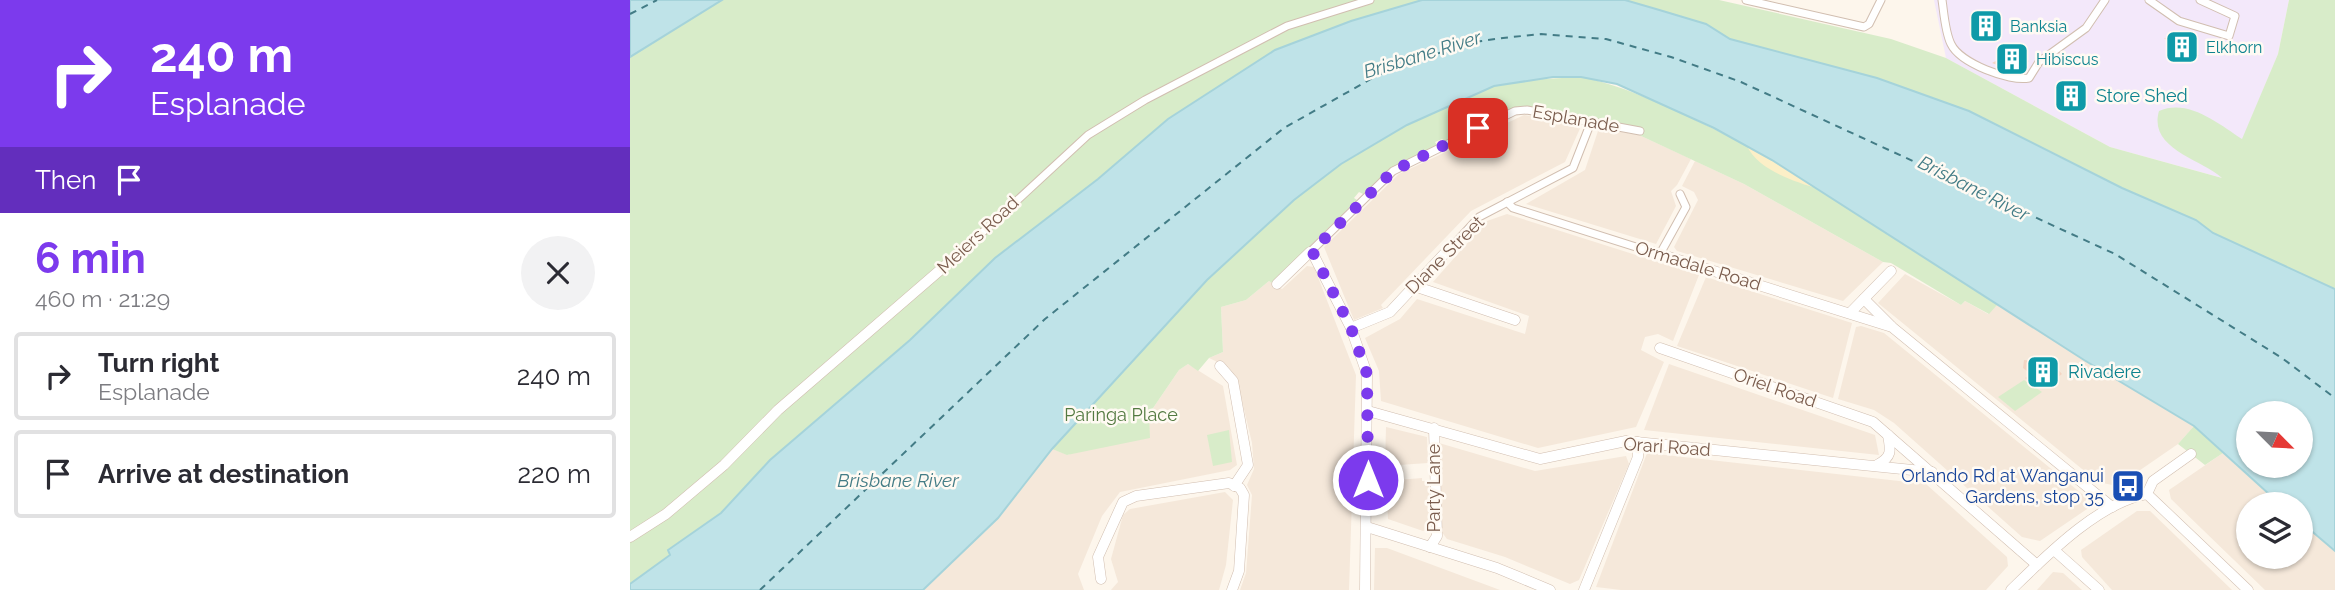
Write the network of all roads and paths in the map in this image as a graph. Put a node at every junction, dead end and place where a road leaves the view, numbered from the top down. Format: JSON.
{"nodes":[{"id":1,"x":1370,"y":0,"type":"edge"},
{"id":2,"x":1746,"y":0,"type":"edge"},
{"id":3,"x":1881,"y":0,"type":"edge"},
{"id":4,"x":1942,"y":0,"type":"edge"},
{"id":5,"x":2105,"y":0,"type":"edge"},
{"id":6,"x":2149,"y":0,"type":"edge"},
{"id":7,"x":2200,"y":0,"type":"edge"},
{"id":8,"x":1591,"y":122,"type":"junction"},
{"id":9,"x":1640,"y":131,"type":"dead end"},
{"id":10,"x":1680,"y":194,"type":"dead end"},
{"id":11,"x":1507,"y":202,"type":"junction"},
{"id":12,"x":1312,"y":251,"type":"junction"},
{"id":13,"x":1660,"y":254,"type":"junction"},
{"id":14,"x":1891,"y":271,"type":"dead end"},
{"id":15,"x":1277,"y":284,"type":"dead end"},
{"id":16,"x":1413,"y":286,"type":"junction"},
{"id":17,"x":1864,"y":299,"type":"junction"},
{"id":18,"x":1850,"y":313,"type":"junction"},
{"id":19,"x":1515,"y":320,"type":"dead end"},
{"id":20,"x":1892,"y":327,"type":"junction"},
{"id":21,"x":1351,"y":328,"type":"junction"},
{"id":22,"x":1660,"y":348,"type":"dead end"},
{"id":23,"x":1220,"y":366,"type":"dead end"},
{"id":24,"x":1368,"y":411,"type":"junction"},
{"id":25,"x":1434,"y":428,"type":"junction"},
{"id":26,"x":1887,"y":433,"type":"junction"},
{"id":27,"x":1638,"y":442,"type":"junction"},
{"id":28,"x":2190,"y":454,"type":"dead end"},
{"id":29,"x":1875,"y":466,"type":"junction"},
{"id":30,"x":1932,"y":472,"type":"junction"},
{"id":31,"x":1234,"y":486,"type":"junction"},
{"id":32,"x":2147,"y":494,"type":"junction"},
{"id":33,"x":2112,"y":507,"type":"junction"},
{"id":34,"x":1367,"y":527,"type":"junction"},
{"id":35,"x":630,"y":537,"type":"edge"},
{"id":36,"x":1430,"y":547,"type":"junction"},
{"id":37,"x":2054,"y":550,"type":"junction"},
{"id":38,"x":2036,"y":565,"type":"junction"},
{"id":39,"x":1101,"y":579,"type":"dead end"},
{"id":40,"x":1232,"y":590,"type":"edge"},
{"id":41,"x":1366,"y":590,"type":"edge"},
{"id":42,"x":1550,"y":590,"type":"edge"},
{"id":43,"x":1584,"y":590,"type":"edge"},
{"id":44,"x":2011,"y":590,"type":"edge"},
{"id":45,"x":2099,"y":590,"type":"edge"},
{"id":46,"x":2248,"y":590,"type":"edge"}],
"edges":[{"from":1,"to":35,"type":"street","name":"Meiers Road"},
{"from":2,"to":3,"type":"street"},
{"from":4,"to":5,"type":"street"},
{"from":6,"to":7,"type":"street"},
{"from":8,"to":9,"type":"street","name":"Esplanade"},
{"from":8,"to":11,"type":"street","name":"Diane Street"},
{"from":8,"to":12,"type":"street","name":"Esplanade"},
{"from":10,"to":13,"type":"street"},
{"from":11,"to":13,"type":"street","name":"Ormadale Road"},
{"from":11,"to":16,"type":"street","name":"Diane Street"},
{"from":12,"to":15,"type":"street","name":"Esplanade"},
{"from":12,"to":21,"type":"street"},
{"from":13,"to":18,"type":"street","name":"Ormadale Road"},
{"from":14,"to":17,"type":"street"},
{"from":16,"to":19,"type":"street"},
{"from":16,"to":21,"type":"street","name":"Diane Street"},
{"from":17,"to":18,"type":"street"},
{"from":17,"to":20,"type":"street","name":"Ormadale Road"},
{"from":18,"to":20,"type":"street","name":"Ormadale Road"},
{"from":20,"to":33,"type":"street","name":"Ormadale Road"},
{"from":21,"to":24,"type":"street"},
{"from":22,"to":26,"type":"street","name":"Oriel Road"},
{"from":23,"to":31,"type":"street"},
{"from":24,"to":25,"type":"street","name":"Orari Road"},
{"from":24,"to":34,"type":"street"},
{"from":25,"to":27,"type":"street","name":"Orari Road"},
{"from":25,"to":36,"type":"street","name":"Party Lane"},
{"from":26,"to":29,"type":"street"},
{"from":26,"to":30,"type":"street","name":"Oriel Road"},
{"from":27,"to":29,"type":"street","name":"Orari Road"},
{"from":27,"to":43,"type":"street"},
{"from":28,"to":32,"type":"street"},
{"from":29,"to":30,"type":"street","name":"Orari Road"},
{"from":30,"to":38,"type":"street","name":"Oriel Road"},
{"from":31,"to":39,"type":"street"},
{"from":31,"to":40,"type":"street"},
{"from":32,"to":33,"type":"street"},
{"from":32,"to":46,"type":"street"},
{"from":33,"to":37,"type":"street"},
{"from":34,"to":36,"type":"street"},
{"from":34,"to":41,"type":"street"},
{"from":36,"to":42,"type":"street"},
{"from":37,"to":38,"type":"street"},
{"from":37,"to":45,"type":"street"},
{"from":38,"to":44,"type":"street"}]}
